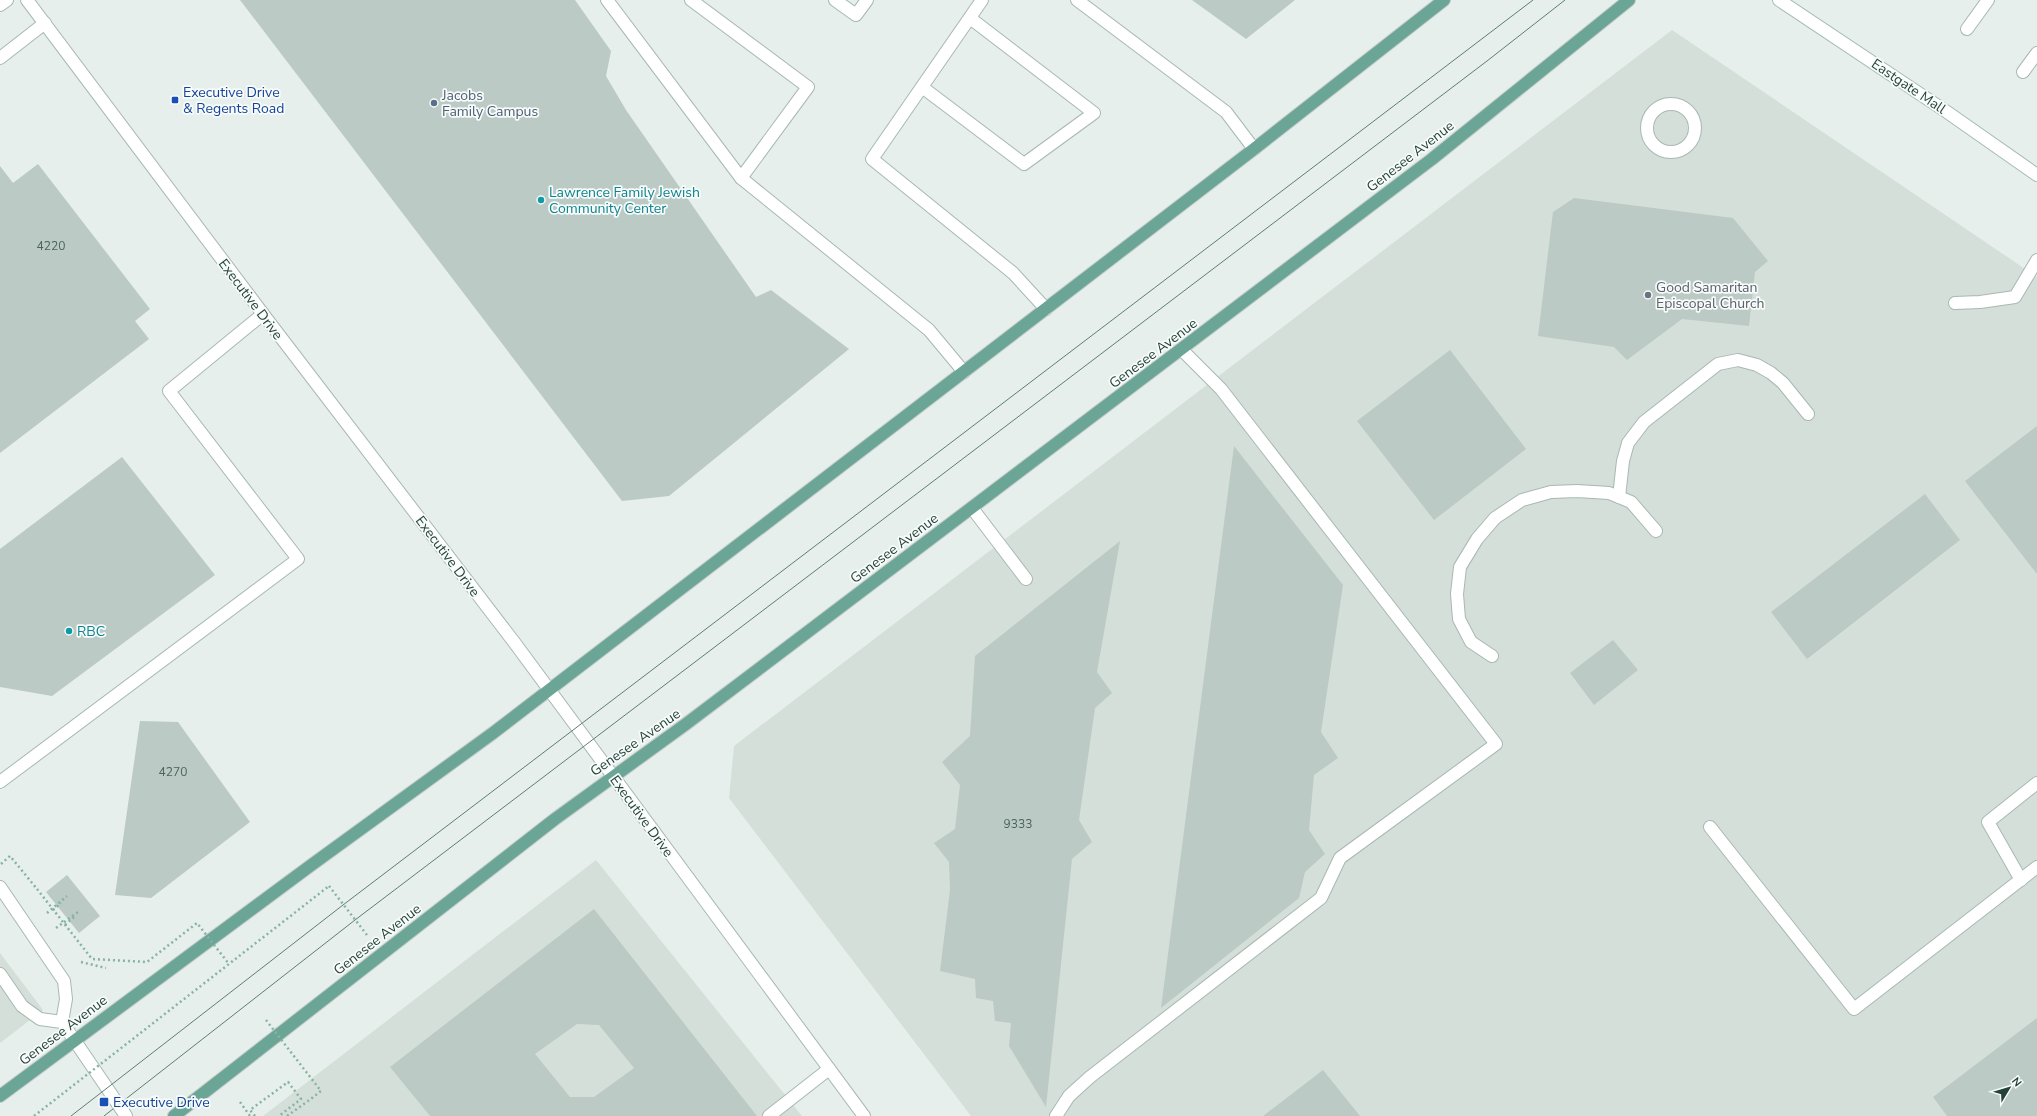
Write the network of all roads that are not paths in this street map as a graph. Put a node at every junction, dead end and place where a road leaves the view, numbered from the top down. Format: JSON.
{"nodes":[{"id":1,"x":7,"y":0,"type":"edge"},
{"id":2,"x":27,"y":0,"type":"edge"},
{"id":3,"x":607,"y":0,"type":"edge"},
{"id":4,"x":691,"y":0,"type":"edge"},
{"id":5,"x":835,"y":0,"type":"edge"},
{"id":6,"x":867,"y":0,"type":"edge"},
{"id":7,"x":982,"y":0,"type":"edge"},
{"id":8,"x":1077,"y":0,"type":"edge"},
{"id":9,"x":1444,"y":0,"type":"edge"},
{"id":10,"x":1629,"y":0,"type":"edge"},
{"id":11,"x":1779,"y":0,"type":"edge"},
{"id":12,"x":1988,"y":0,"type":"edge"},
{"id":13,"x":0,"y":5,"type":"edge"},
{"id":14,"x":970,"y":18,"type":"junction"},
{"id":15,"x":45,"y":23,"type":"junction"},
{"id":16,"x":1967,"y":29,"type":"dead end"},
{"id":17,"x":2037,"y":53,"type":"edge"},
{"id":18,"x":0,"y":58,"type":"edge"},
{"id":19,"x":2023,"y":72,"type":"dead end"},
{"id":20,"x":922,"y":87,"type":"junction"},
{"id":21,"x":1254,"y":149,"type":"junction"},
{"id":22,"x":1659,"y":149,"type":"joint"},
{"id":23,"x":2037,"y":175,"type":"edge"},
{"id":24,"x":741,"y":178,"type":"junction"},
{"id":25,"x":2037,"y":260,"type":"edge"},
{"id":26,"x":1955,"y":303,"type":"dead end"},
{"id":27,"x":1046,"y":309,"type":"junction"},
{"id":28,"x":263,"y":314,"type":"junction"},
{"id":29,"x":1182,"y":350,"type":"junction"},
{"id":30,"x":964,"y":372,"type":"junction"},
{"id":31,"x":1808,"y":414,"type":"dead end"},
{"id":32,"x":1619,"y":497,"type":"junction"},
{"id":33,"x":972,"y":508,"type":"junction"},
{"id":34,"x":1656,"y":531,"type":"dead end"},
{"id":35,"x":1026,"y":579,"type":"dead end"},
{"id":36,"x":1492,"y":656,"type":"dead end"},
{"id":37,"x":549,"y":690,"type":"junction"},
{"id":38,"x":613,"y":776,"type":"junction"},
{"id":39,"x":0,"y":782,"type":"edge"},
{"id":40,"x":2037,"y":783,"type":"edge"},
{"id":41,"x":1710,"y":827,"type":"dead end"},
{"id":42,"x":2037,"y":867,"type":"edge"},
{"id":43,"x":2021,"y":880,"type":"junction"},
{"id":44,"x":0,"y":887,"type":"edge"},
{"id":45,"x":0,"y":974,"type":"edge"},
{"id":46,"x":62,"y":1022,"type":"junction"},
{"id":47,"x":75,"y":1039,"type":"junction"},
{"id":48,"x":829,"y":1069,"type":"junction"},
{"id":49,"x":0,"y":1096,"type":"edge"},
{"id":50,"x":126,"y":1116,"type":"edge"},
{"id":51,"x":174,"y":1116,"type":"edge"},
{"id":52,"x":769,"y":1116,"type":"edge"},
{"id":53,"x":864,"y":1116,"type":"edge"},
{"id":54,"x":1056,"y":1116,"type":"edge"}],
"edges":[{"from":1,"to":13,"type":"street"},
{"from":2,"to":15,"type":"street","name":"Executive Drive"},
{"from":3,"to":24,"type":"street"},
{"from":4,"to":24,"type":"street"},
{"from":5,"to":6,"type":"street"},
{"from":7,"to":14,"type":"street"},
{"from":8,"to":21,"type":"street"},
{"from":9,"to":21,"type":"main road","name":"Genesee Avenue"},
{"from":10,"to":29,"type":"main road","name":"Genesee Avenue"},
{"from":11,"to":23,"type":"street","name":"Eastgate Mall"},
{"from":12,"to":16,"type":"street"},
{"from":14,"to":20,"type":"street"},
{"from":14,"to":20,"type":"street"},
{"from":15,"to":18,"type":"street"},
{"from":15,"to":28,"type":"street","name":"Executive Drive"},
{"from":17,"to":19,"type":"street"},
{"from":20,"to":27,"type":"street"},
{"from":21,"to":27,"type":"main road","name":"Genesee Avenue"},
{"from":22,"to":22,"type":"street"},
{"from":24,"to":30,"type":"street"},
{"from":25,"to":26,"type":"street"},
{"from":27,"to":30,"type":"main road","name":"Genesee Avenue"},
{"from":28,"to":37,"type":"street","name":"Executive Drive"},
{"from":28,"to":39,"type":"street"},
{"from":29,"to":33,"type":"main road","name":"Genesee Avenue"},
{"from":29,"to":54,"type":"street"},
{"from":30,"to":37,"type":"main road","name":"Genesee Avenue"},
{"from":31,"to":32,"type":"street"},
{"from":32,"to":34,"type":"street"},
{"from":32,"to":36,"type":"street"},
{"from":33,"to":35,"type":"street"},
{"from":33,"to":38,"type":"main road","name":"Genesee Avenue"},
{"from":37,"to":38,"type":"street","name":"Executive Drive"},
{"from":37,"to":47,"type":"main road","name":"Genesee Avenue"},
{"from":38,"to":48,"type":"street","name":"Executive Drive"},
{"from":38,"to":51,"type":"main road","name":"Genesee Avenue"},
{"from":40,"to":43,"type":"street"},
{"from":41,"to":43,"type":"street"},
{"from":42,"to":43,"type":"street"},
{"from":44,"to":46,"type":"street"},
{"from":45,"to":46,"type":"street"},
{"from":46,"to":47,"type":"street"},
{"from":47,"to":49,"type":"main road","name":"Genesee Avenue"},
{"from":47,"to":50,"type":"street"},
{"from":48,"to":52,"type":"street"},
{"from":48,"to":53,"type":"street","name":"Executive Drive"}]}
